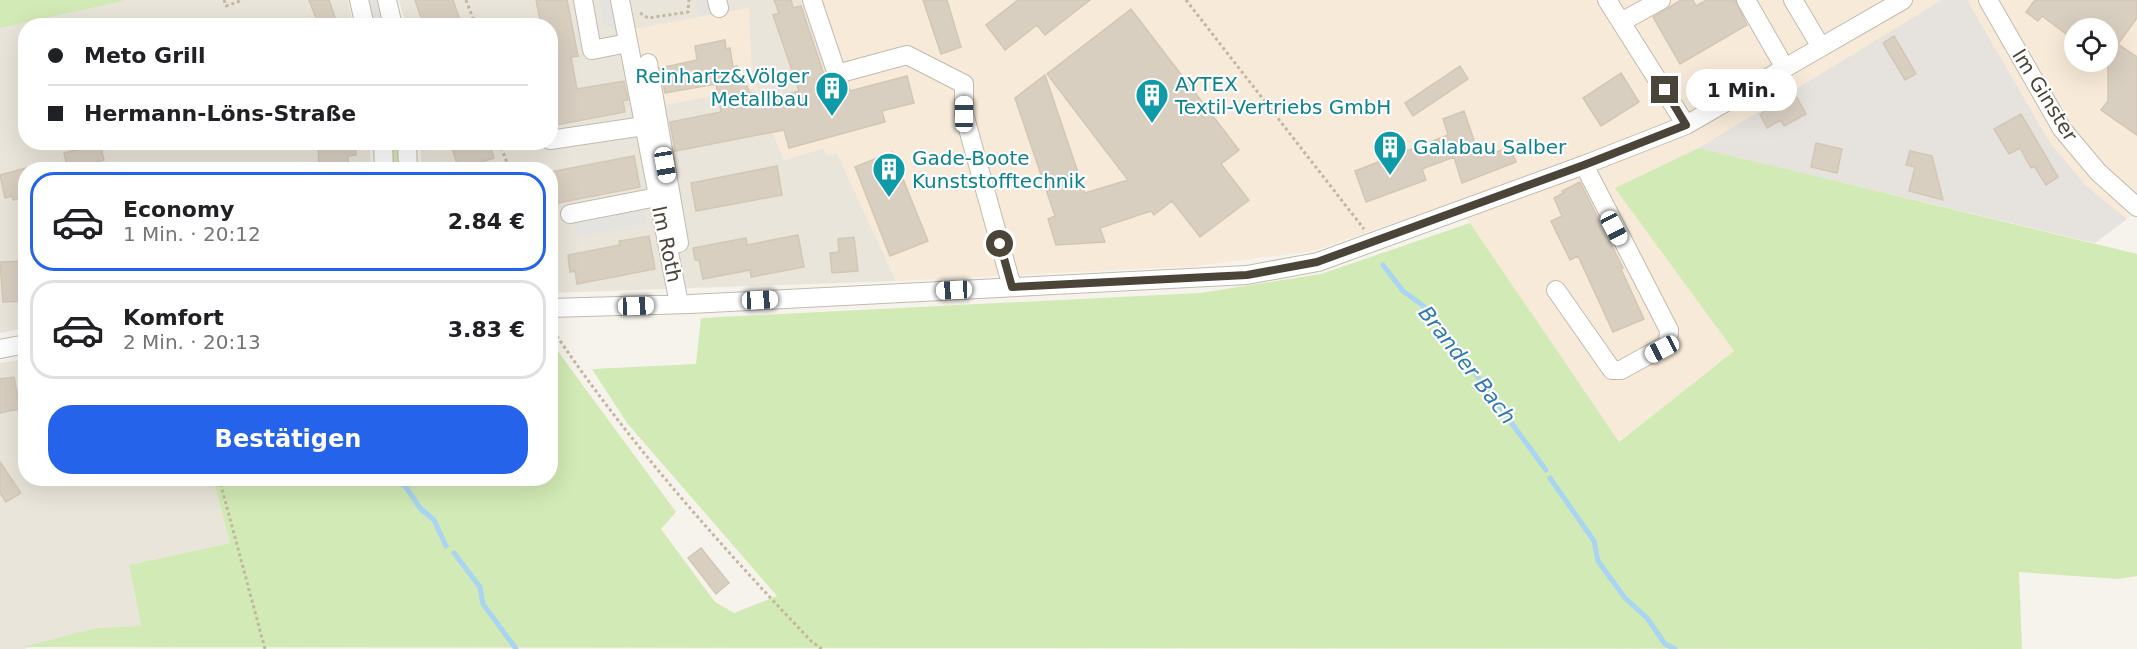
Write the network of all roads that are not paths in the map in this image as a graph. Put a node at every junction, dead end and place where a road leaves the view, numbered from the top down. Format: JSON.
{"nodes":[{"id":1,"x":359,"y":0,"type":"edge"},
{"id":2,"x":387,"y":0,"type":"edge"},
{"id":3,"x":583,"y":0,"type":"edge"},
{"id":4,"x":812,"y":0,"type":"edge"},
{"id":5,"x":1607,"y":0,"type":"edge"},
{"id":6,"x":1661,"y":0,"type":"edge"},
{"id":7,"x":1746,"y":0,"type":"edge"},
{"id":8,"x":1793,"y":0,"type":"edge"},
{"id":9,"x":1904,"y":0,"type":"edge"},
{"id":10,"x":1988,"y":0,"type":"edge"},
{"id":11,"x":622,"y":8,"type":"edge"},
{"id":12,"x":362,"y":18,"type":"edge"},
{"id":13,"x":391,"y":18,"type":"edge"},
{"id":14,"x":1621,"y":22,"type":"junction"},
{"id":15,"x":628,"y":43,"type":"junction"},
{"id":16,"x":1821,"y":47,"type":"junction"},
{"id":17,"x":648,"y":63,"type":"dead end"},
{"id":18,"x":1785,"y":68,"type":"junction"},
{"id":19,"x":1686,"y":125,"type":"junction"},
{"id":20,"x":644,"y":126,"type":"junction"},
{"id":21,"x":558,"y":139,"type":"edge"},
{"id":22,"x":1584,"y":165,"type":"junction"},
{"id":23,"x":657,"y":197,"type":"junction"},
{"id":24,"x":2137,"y":207,"type":"edge"},
{"id":25,"x":570,"y":214,"type":"dead end"},
{"id":26,"x":1012,"y":287,"type":"junction"},
{"id":27,"x":1556,"y":290,"type":"dead end"},
{"id":28,"x":685,"y":304,"type":"junction"},
{"id":29,"x":558,"y":308,"type":"edge"},
{"id":30,"x":18,"y":345,"type":"edge"},
{"id":31,"x":0,"y":347,"type":"edge"}],
"edges":[{"from":1,"to":12,"type":"street"},
{"from":2,"to":13,"type":"street"},
{"from":3,"to":15,"type":"street"},
{"from":4,"to":26,"type":"street"},
{"from":5,"to":14,"type":"street"},
{"from":6,"to":14,"type":"street"},
{"from":7,"to":18,"type":"street"},
{"from":8,"to":16,"type":"street"},
{"from":9,"to":16,"type":"street"},
{"from":10,"to":24,"type":"street","name":"Im Ginster"},
{"from":11,"to":15,"type":"street","name":"Im Roth"},
{"from":14,"to":19,"type":"street"},
{"from":15,"to":20,"type":"street","name":"Im Roth"},
{"from":16,"to":18,"type":"street"},
{"from":17,"to":28,"type":"street"},
{"from":18,"to":19,"type":"street"},
{"from":19,"to":22,"type":"street"},
{"from":20,"to":21,"type":"street"},
{"from":20,"to":23,"type":"street","name":"Im Roth"},
{"from":22,"to":26,"type":"street"},
{"from":22,"to":27,"type":"street"},
{"from":23,"to":25,"type":"street"},
{"from":23,"to":28,"type":"street","name":"Im Roth"},
{"from":26,"to":28,"type":"street"},
{"from":28,"to":29,"type":"street"},
{"from":30,"to":31,"type":"street"}]}
